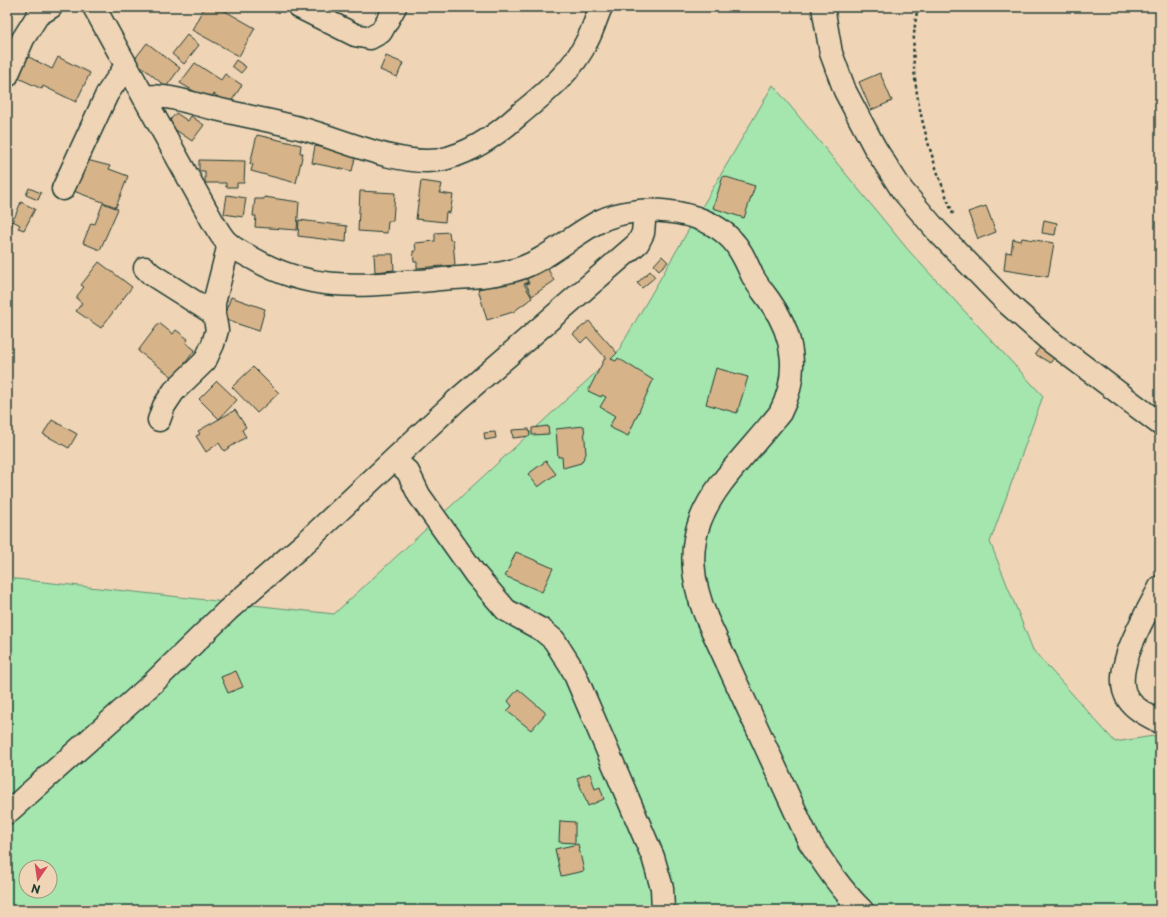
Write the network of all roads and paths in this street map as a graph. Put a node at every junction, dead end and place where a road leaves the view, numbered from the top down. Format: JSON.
{"nodes":[{"id":1,"x":51,"y":7,"type":"edge"},
{"id":2,"x":94,"y":7,"type":"edge"},
{"id":3,"x":298,"y":7,"type":"edge"},
{"id":4,"x":395,"y":7,"type":"edge"},
{"id":5,"x":601,"y":7,"type":"edge"},
{"id":6,"x":823,"y":7,"type":"edge"},
{"id":7,"x":918,"y":7,"type":"edge"},
{"id":8,"x":126,"y":66,"type":"junction"},
{"id":9,"x":7,"y":76,"type":"edge"},
{"id":10,"x":144,"y":97,"type":"junction"},
{"id":11,"x":63,"y":189,"type":"dead end"},
{"id":12,"x":645,"y":211,"type":"junction"},
{"id":13,"x":953,"y":216,"type":"dead end"},
{"id":14,"x":229,"y":244,"type":"junction"},
{"id":15,"x":145,"y":268,"type":"dead end"},
{"id":16,"x":214,"y":314,"type":"junction"},
{"id":17,"x":159,"y":420,"type":"dead end"},
{"id":18,"x":1160,"y":424,"type":"edge"},
{"id":19,"x":395,"y":460,"type":"junction"},
{"id":20,"x":1160,"y":587,"type":"edge"},
{"id":21,"x":1160,"y":722,"type":"edge"},
{"id":22,"x":7,"y":813,"type":"edge"},
{"id":23,"x":663,"y":910,"type":"edge"},
{"id":24,"x":862,"y":910,"type":"edge"}],
"edges":[{"from":1,"to":9,"type":"street"},
{"from":2,"to":8,"type":"street"},
{"from":3,"to":4,"type":"street"},
{"from":5,"to":10,"type":"street"},
{"from":6,"to":18,"type":"street"},
{"from":7,"to":13,"type":"path"},
{"from":8,"to":10,"type":"street"},
{"from":8,"to":11,"type":"street"},
{"from":10,"to":14,"type":"street"},
{"from":12,"to":14,"type":"street"},
{"from":12,"to":19,"type":"street"},
{"from":12,"to":24,"type":"street"},
{"from":14,"to":16,"type":"street"},
{"from":15,"to":16,"type":"street"},
{"from":16,"to":17,"type":"street"},
{"from":19,"to":22,"type":"street"},
{"from":19,"to":23,"type":"street"},
{"from":20,"to":21,"type":"street"}]}
